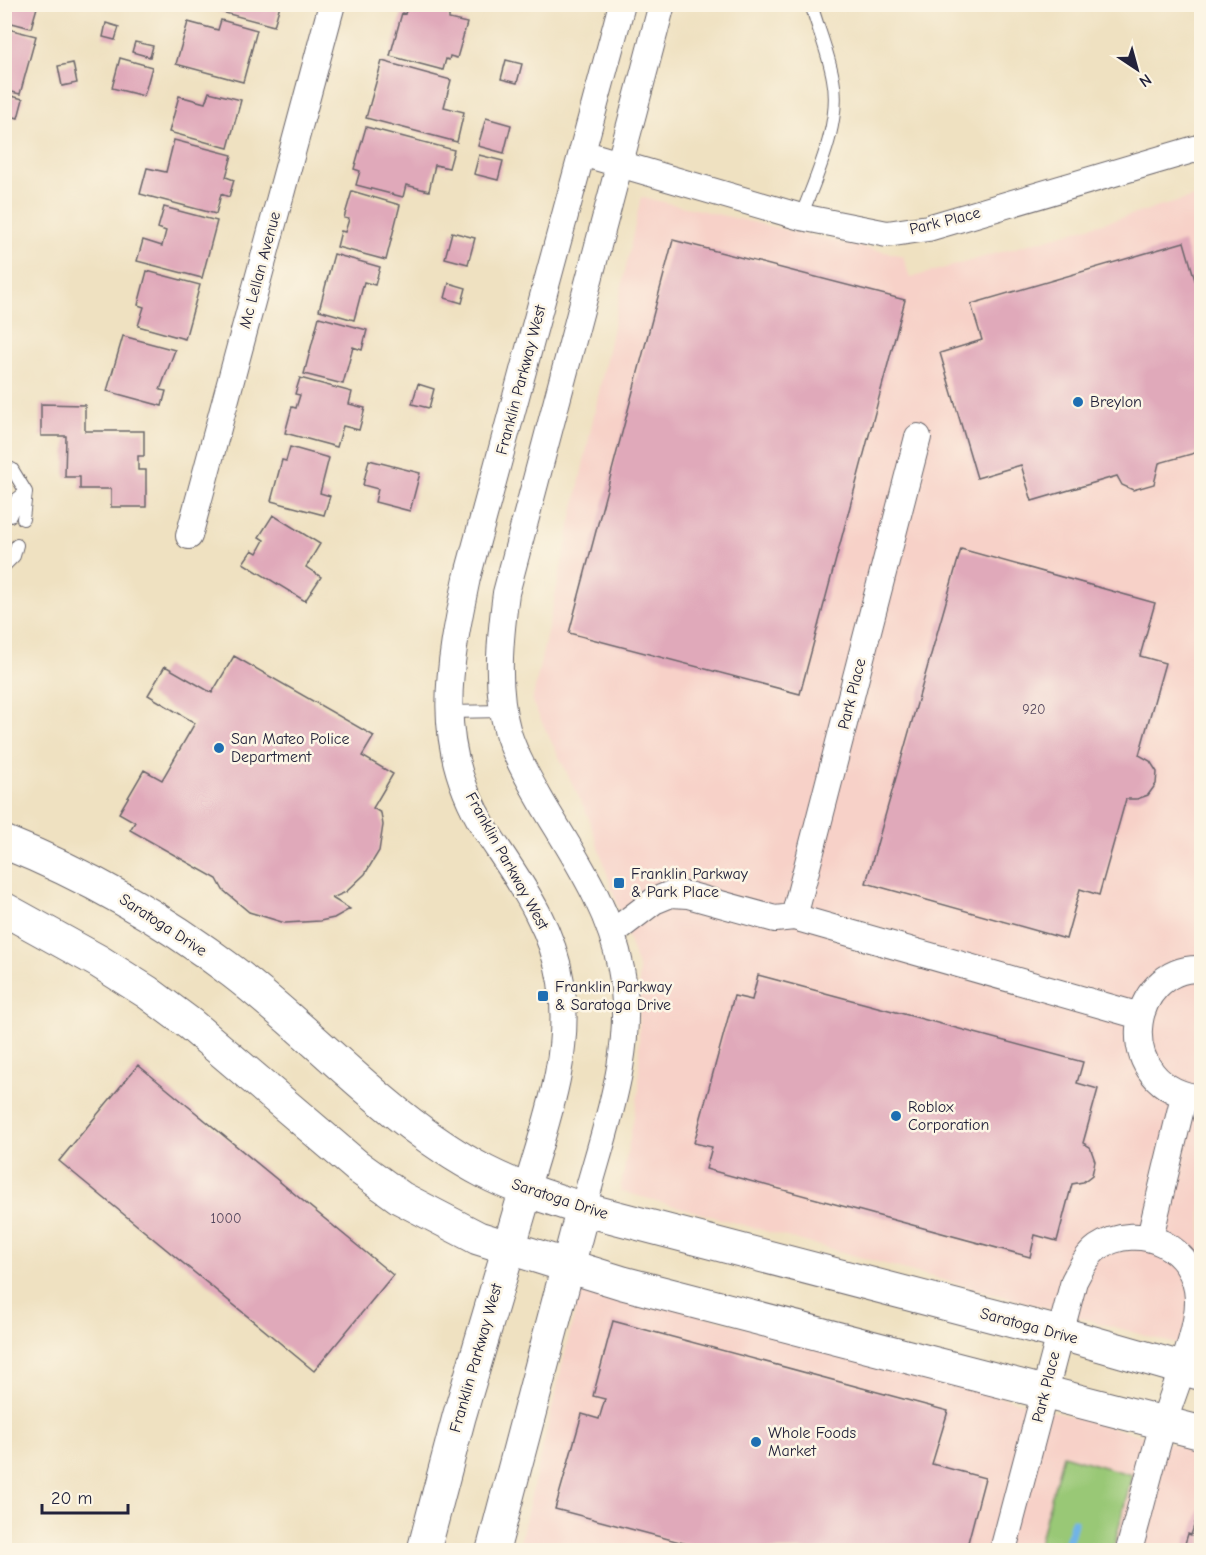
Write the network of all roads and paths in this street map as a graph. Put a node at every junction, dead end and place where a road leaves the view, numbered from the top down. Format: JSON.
{"nodes":[{"id":1,"x":332,"y":4,"type":"edge"},
{"id":2,"x":622,"y":4,"type":"edge"},
{"id":3,"x":662,"y":4,"type":"edge"},
{"id":4,"x":811,"y":4,"type":"edge"},
{"id":5,"x":1202,"y":147,"type":"edge"},
{"id":6,"x":582,"y":153,"type":"junction"},
{"id":7,"x":621,"y":163,"type":"junction"},
{"id":8,"x":801,"y":217,"type":"junction"},
{"id":9,"x":918,"y":437,"type":"dead end"},
{"id":10,"x":4,"y":467,"type":"edge"},
{"id":11,"x":26,"y":492,"type":"junction"},
{"id":12,"x":10,"y":516,"type":"dead end"},
{"id":13,"x":23,"y":519,"type":"dead end"},
{"id":14,"x":189,"y":536,"type":"dead end"},
{"id":15,"x":17,"y":545,"type":"dead end"},
{"id":16,"x":4,"y":566,"type":"edge"},
{"id":17,"x":505,"y":711,"type":"junction"},
{"id":18,"x":448,"y":712,"type":"junction"},
{"id":19,"x":4,"y":842,"type":"edge"},
{"id":20,"x":8,"y":913,"type":"edge"},
{"id":21,"x":794,"y":917,"type":"junction"},
{"id":22,"x":612,"y":933,"type":"junction"},
{"id":23,"x":1202,"y":969,"type":"edge"},
{"id":24,"x":1140,"y":1016,"type":"junction"},
{"id":25,"x":1193,"y":1097,"type":"edge"},
{"id":26,"x":526,"y":1190,"type":"junction"},
{"id":27,"x":583,"y":1209,"type":"junction"},
{"id":28,"x":1150,"y":1237,"type":"junction"},
{"id":29,"x":508,"y":1248,"type":"junction"},
{"id":30,"x":568,"y":1267,"type":"junction"},
{"id":31,"x":1059,"y":1333,"type":"junction"},
{"id":32,"x":1192,"y":1371,"type":"edge"},
{"id":33,"x":1044,"y":1394,"type":"junction"},
{"id":34,"x":1163,"y":1423,"type":"junction"},
{"id":35,"x":1202,"y":1433,"type":"edge"},
{"id":36,"x":424,"y":1551,"type":"edge"},
{"id":37,"x":493,"y":1551,"type":"edge"},
{"id":38,"x":1003,"y":1551,"type":"edge"},
{"id":39,"x":1129,"y":1551,"type":"edge"}],
"edges":[{"from":1,"to":14,"type":"street","name":"Mc Lellan Avenue"},
{"from":2,"to":6,"type":"street","name":"Franklin Parkway West"},
{"from":3,"to":7,"type":"street"},
{"from":4,"to":8,"type":"lane"},
{"from":5,"to":8,"type":"street","name":"Park Place"},
{"from":6,"to":7,"type":"street","name":"Park Place"},
{"from":6,"to":18,"type":"street","name":"Franklin Parkway West"},
{"from":7,"to":8,"type":"street","name":"Park Place"},
{"from":7,"to":17,"type":"street"},
{"from":9,"to":21,"type":"street","name":"Park Place"},
{"from":10,"to":11,"type":"lane"},
{"from":11,"to":12,"type":"lane"},
{"from":11,"to":13,"type":"lane"},
{"from":15,"to":16,"type":"lane"},
{"from":17,"to":18,"type":"lane"},
{"from":17,"to":22,"type":"street"},
{"from":18,"to":26,"type":"street","name":"Franklin Parkway West"},
{"from":19,"to":26,"type":"main road","name":"Saratoga Drive"},
{"from":20,"to":29,"type":"main road"},
{"from":21,"to":22,"type":"street"},
{"from":21,"to":24,"type":"street"},
{"from":22,"to":27,"type":"street"},
{"from":23,"to":24,"type":"street"},
{"from":24,"to":25,"type":"street"},
{"from":25,"to":28,"type":"street"},
{"from":26,"to":27,"type":"main road","name":"Saratoga Drive"},
{"from":26,"to":29,"type":"main road","name":"Franklin Parkway West"},
{"from":27,"to":30,"type":"main road"},
{"from":27,"to":31,"type":"main road","name":"Saratoga Drive"},
{"from":28,"to":31,"type":"street","name":"Park Place"},
{"from":28,"to":32,"type":"street"},
{"from":29,"to":30,"type":"main road"},
{"from":29,"to":36,"type":"main road","name":"Franklin Parkway West"},
{"from":30,"to":33,"type":"main road"},
{"from":30,"to":37,"type":"main road"},
{"from":31,"to":32,"type":"main road","name":"Saratoga Drive"},
{"from":31,"to":33,"type":"street","name":"Park Place"},
{"from":32,"to":34,"type":"street"},
{"from":33,"to":34,"type":"main road"},
{"from":33,"to":38,"type":"street","name":"Park Place"},
{"from":34,"to":35,"type":"main road"},
{"from":34,"to":39,"type":"street"}]}
